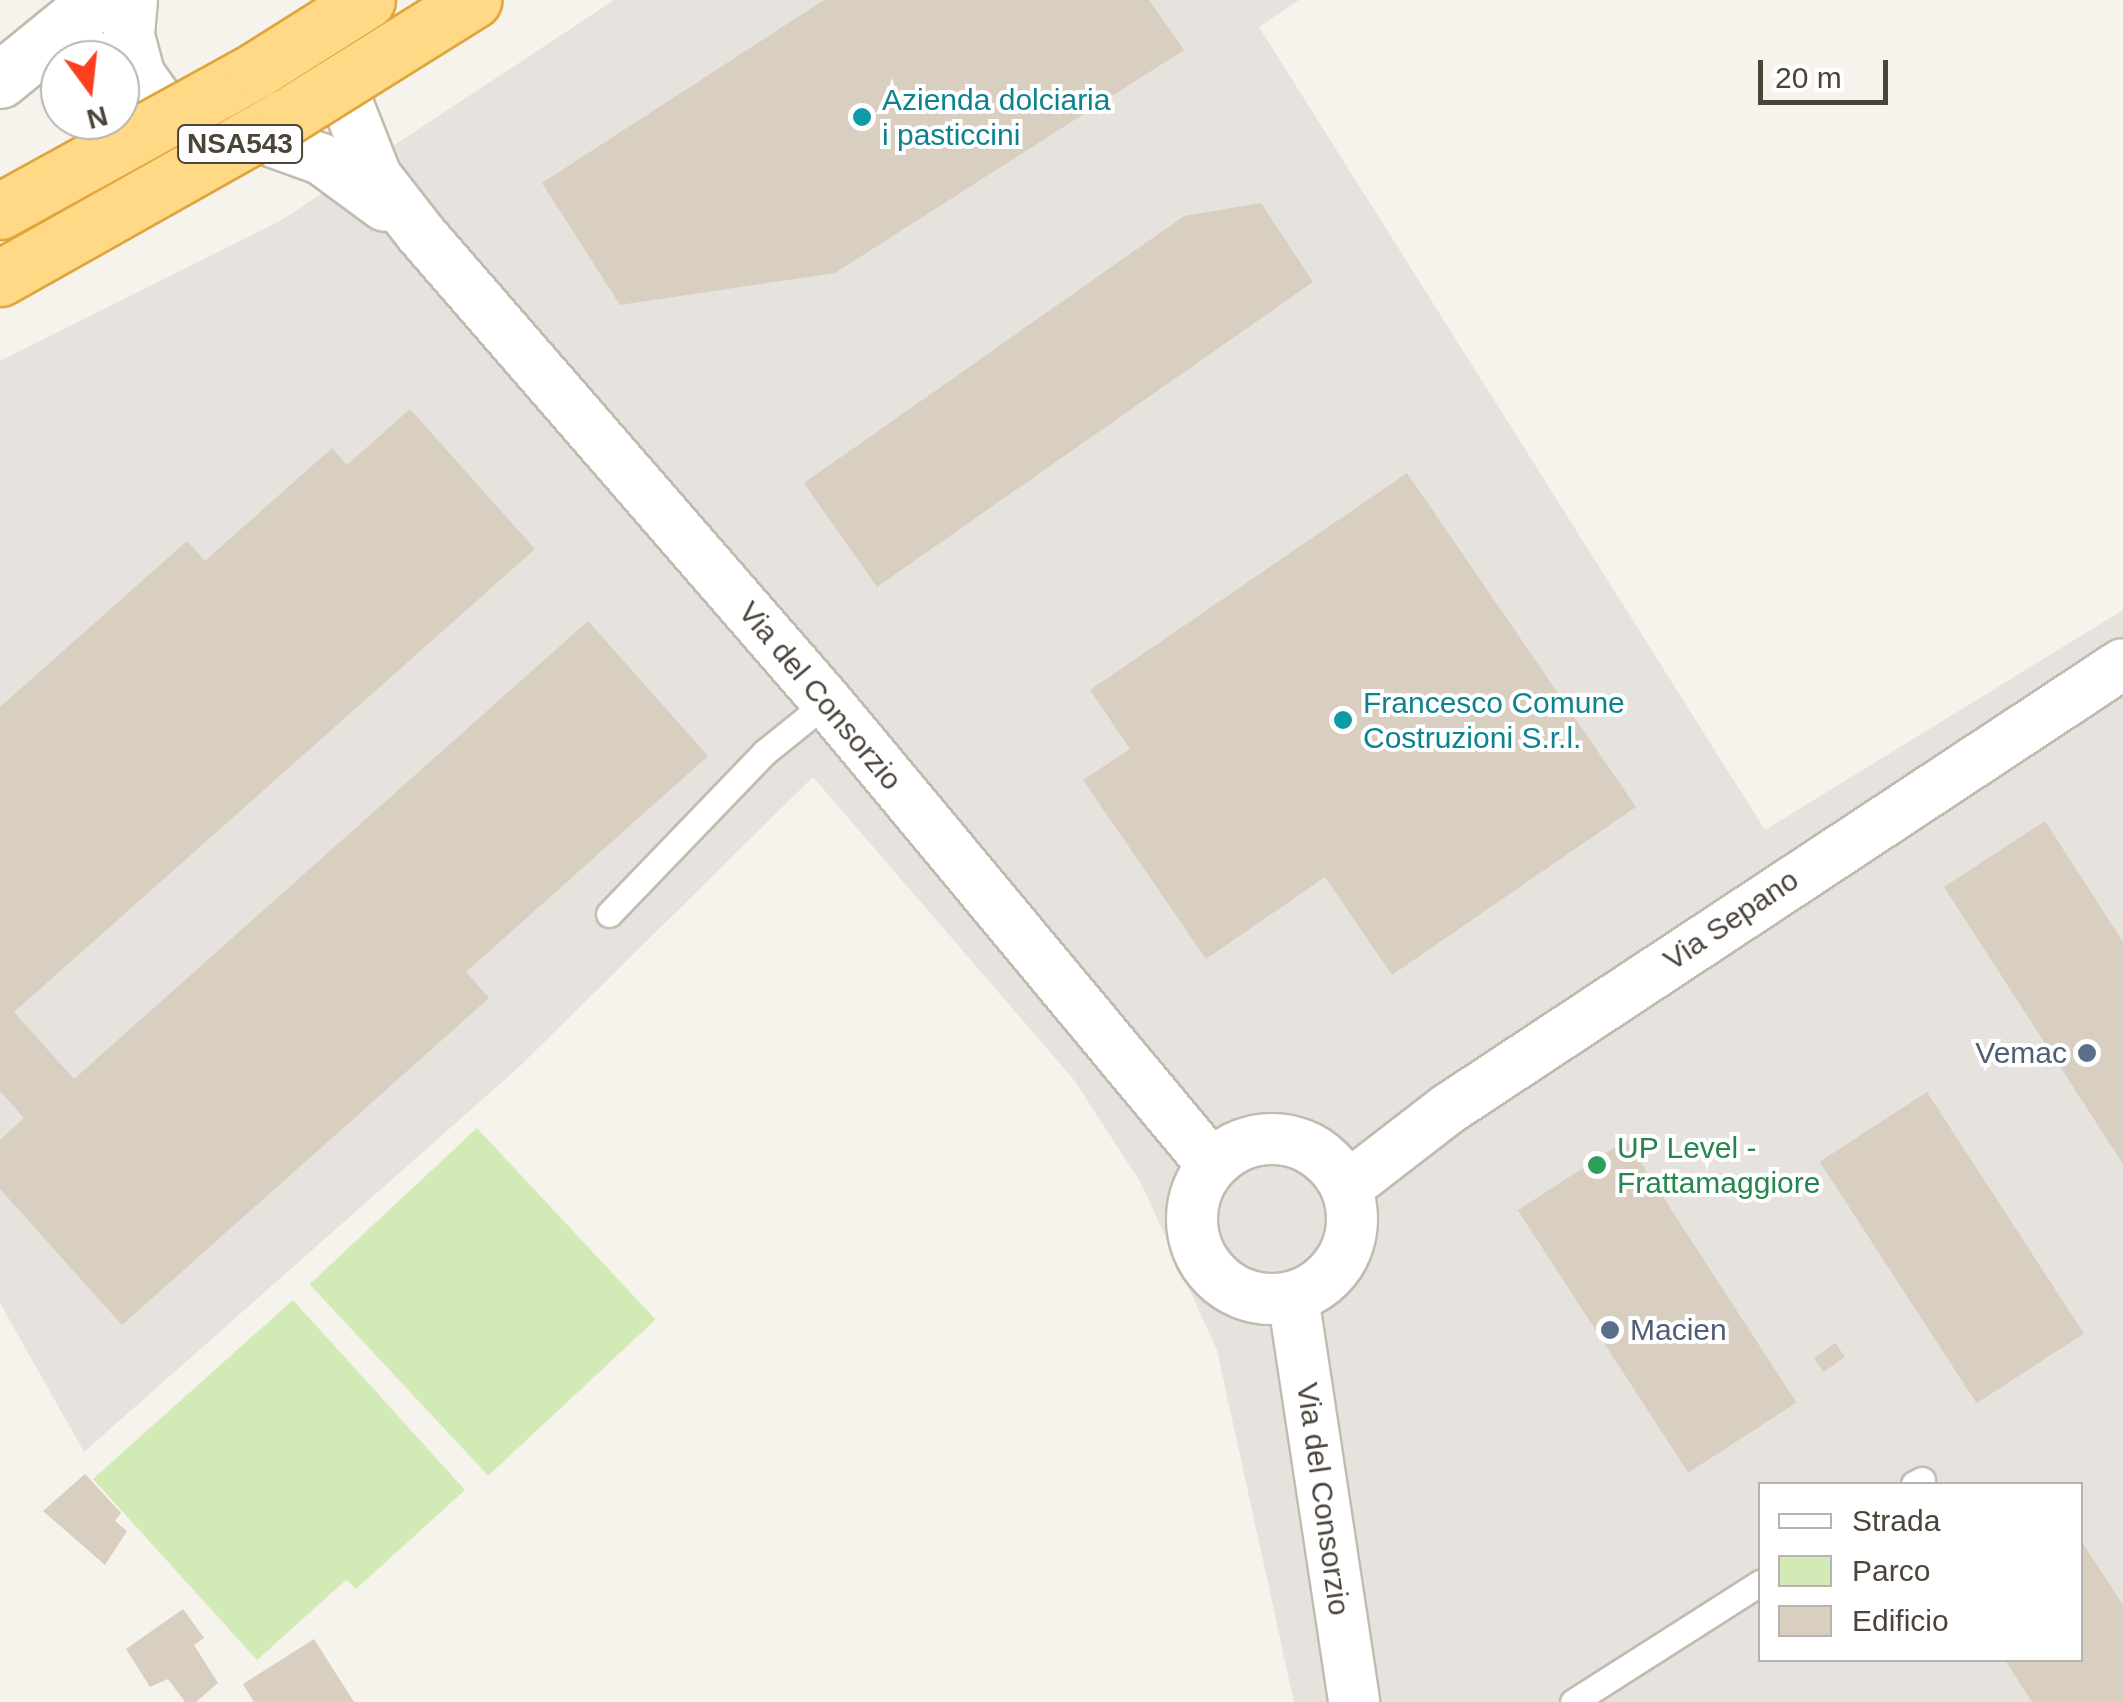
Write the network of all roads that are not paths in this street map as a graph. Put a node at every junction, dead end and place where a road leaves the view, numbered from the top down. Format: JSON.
{"nodes":[{"id":1,"x":98,"y":0,"type":"edge"},
{"id":2,"x":132,"y":0,"type":"edge"},
{"id":3,"x":357,"y":0,"type":"edge"},
{"id":4,"x":368,"y":0,"type":"edge"},
{"id":5,"x":473,"y":0,"type":"edge"},
{"id":6,"x":128,"y":40,"type":"edge"},
{"id":7,"x":19,"y":65,"type":"edge"},
{"id":8,"x":140,"y":83,"type":"edge"},
{"id":9,"x":341,"y":87,"type":"junction"},
{"id":10,"x":265,"y":139,"type":"junction"},
{"id":11,"x":0,"y":211,"type":"edge"},
{"id":12,"x":421,"y":234,"type":"junction"},
{"id":13,"x":0,"y":278,"type":"edge"},
{"id":14,"x":2123,"y":664,"type":"edge"},
{"id":15,"x":827,"y":702,"type":"junction"},
{"id":16,"x":609,"y":914,"type":"dead end"},
{"id":17,"x":1212,"y":1165,"type":"junction"},
{"id":18,"x":1347,"y":1188,"type":"junction"},
{"id":19,"x":1293,"y":1297,"type":"junction"},
{"id":20,"x":1758,"y":1583,"type":"edge"},
{"id":21,"x":1354,"y":1702,"type":"edge"},
{"id":22,"x":1573,"y":1702,"type":"edge"}],
"edges":[{"from":1,"to":7,"type":"street"},
{"from":2,"to":6,"type":"street","name":"Via del Consorzio"},
{"from":3,"to":9,"type":"street","name":"Via del Consorzio"},
{"from":4,"to":11,"type":"highway","number":"NSA543","bridge":true},
{"from":5,"to":13,"type":"highway","number":"NSA543","bridge":true},
{"from":8,"to":10,"type":"street","name":"Via del Consorzio"},
{"from":9,"to":10,"type":"street","name":"Via del Consorzio"},
{"from":9,"to":12,"type":"street","name":"Via del Consorzio"},
{"from":10,"to":12,"type":"street","name":"Via del Consorzio"},
{"from":12,"to":15,"type":"street","name":"Via del Consorzio"},
{"from":14,"to":18,"type":"street","name":"Via Sepano"},
{"from":15,"to":16,"type":"lane"},
{"from":15,"to":17,"type":"street","name":"Via del Consorzio"},
{"from":17,"to":18,"type":"street"},
{"from":17,"to":19,"type":"street"},
{"from":18,"to":19,"type":"street"},
{"from":19,"to":21,"type":"street","name":"Via del Consorzio"},
{"from":20,"to":22,"type":"lane"}]}
